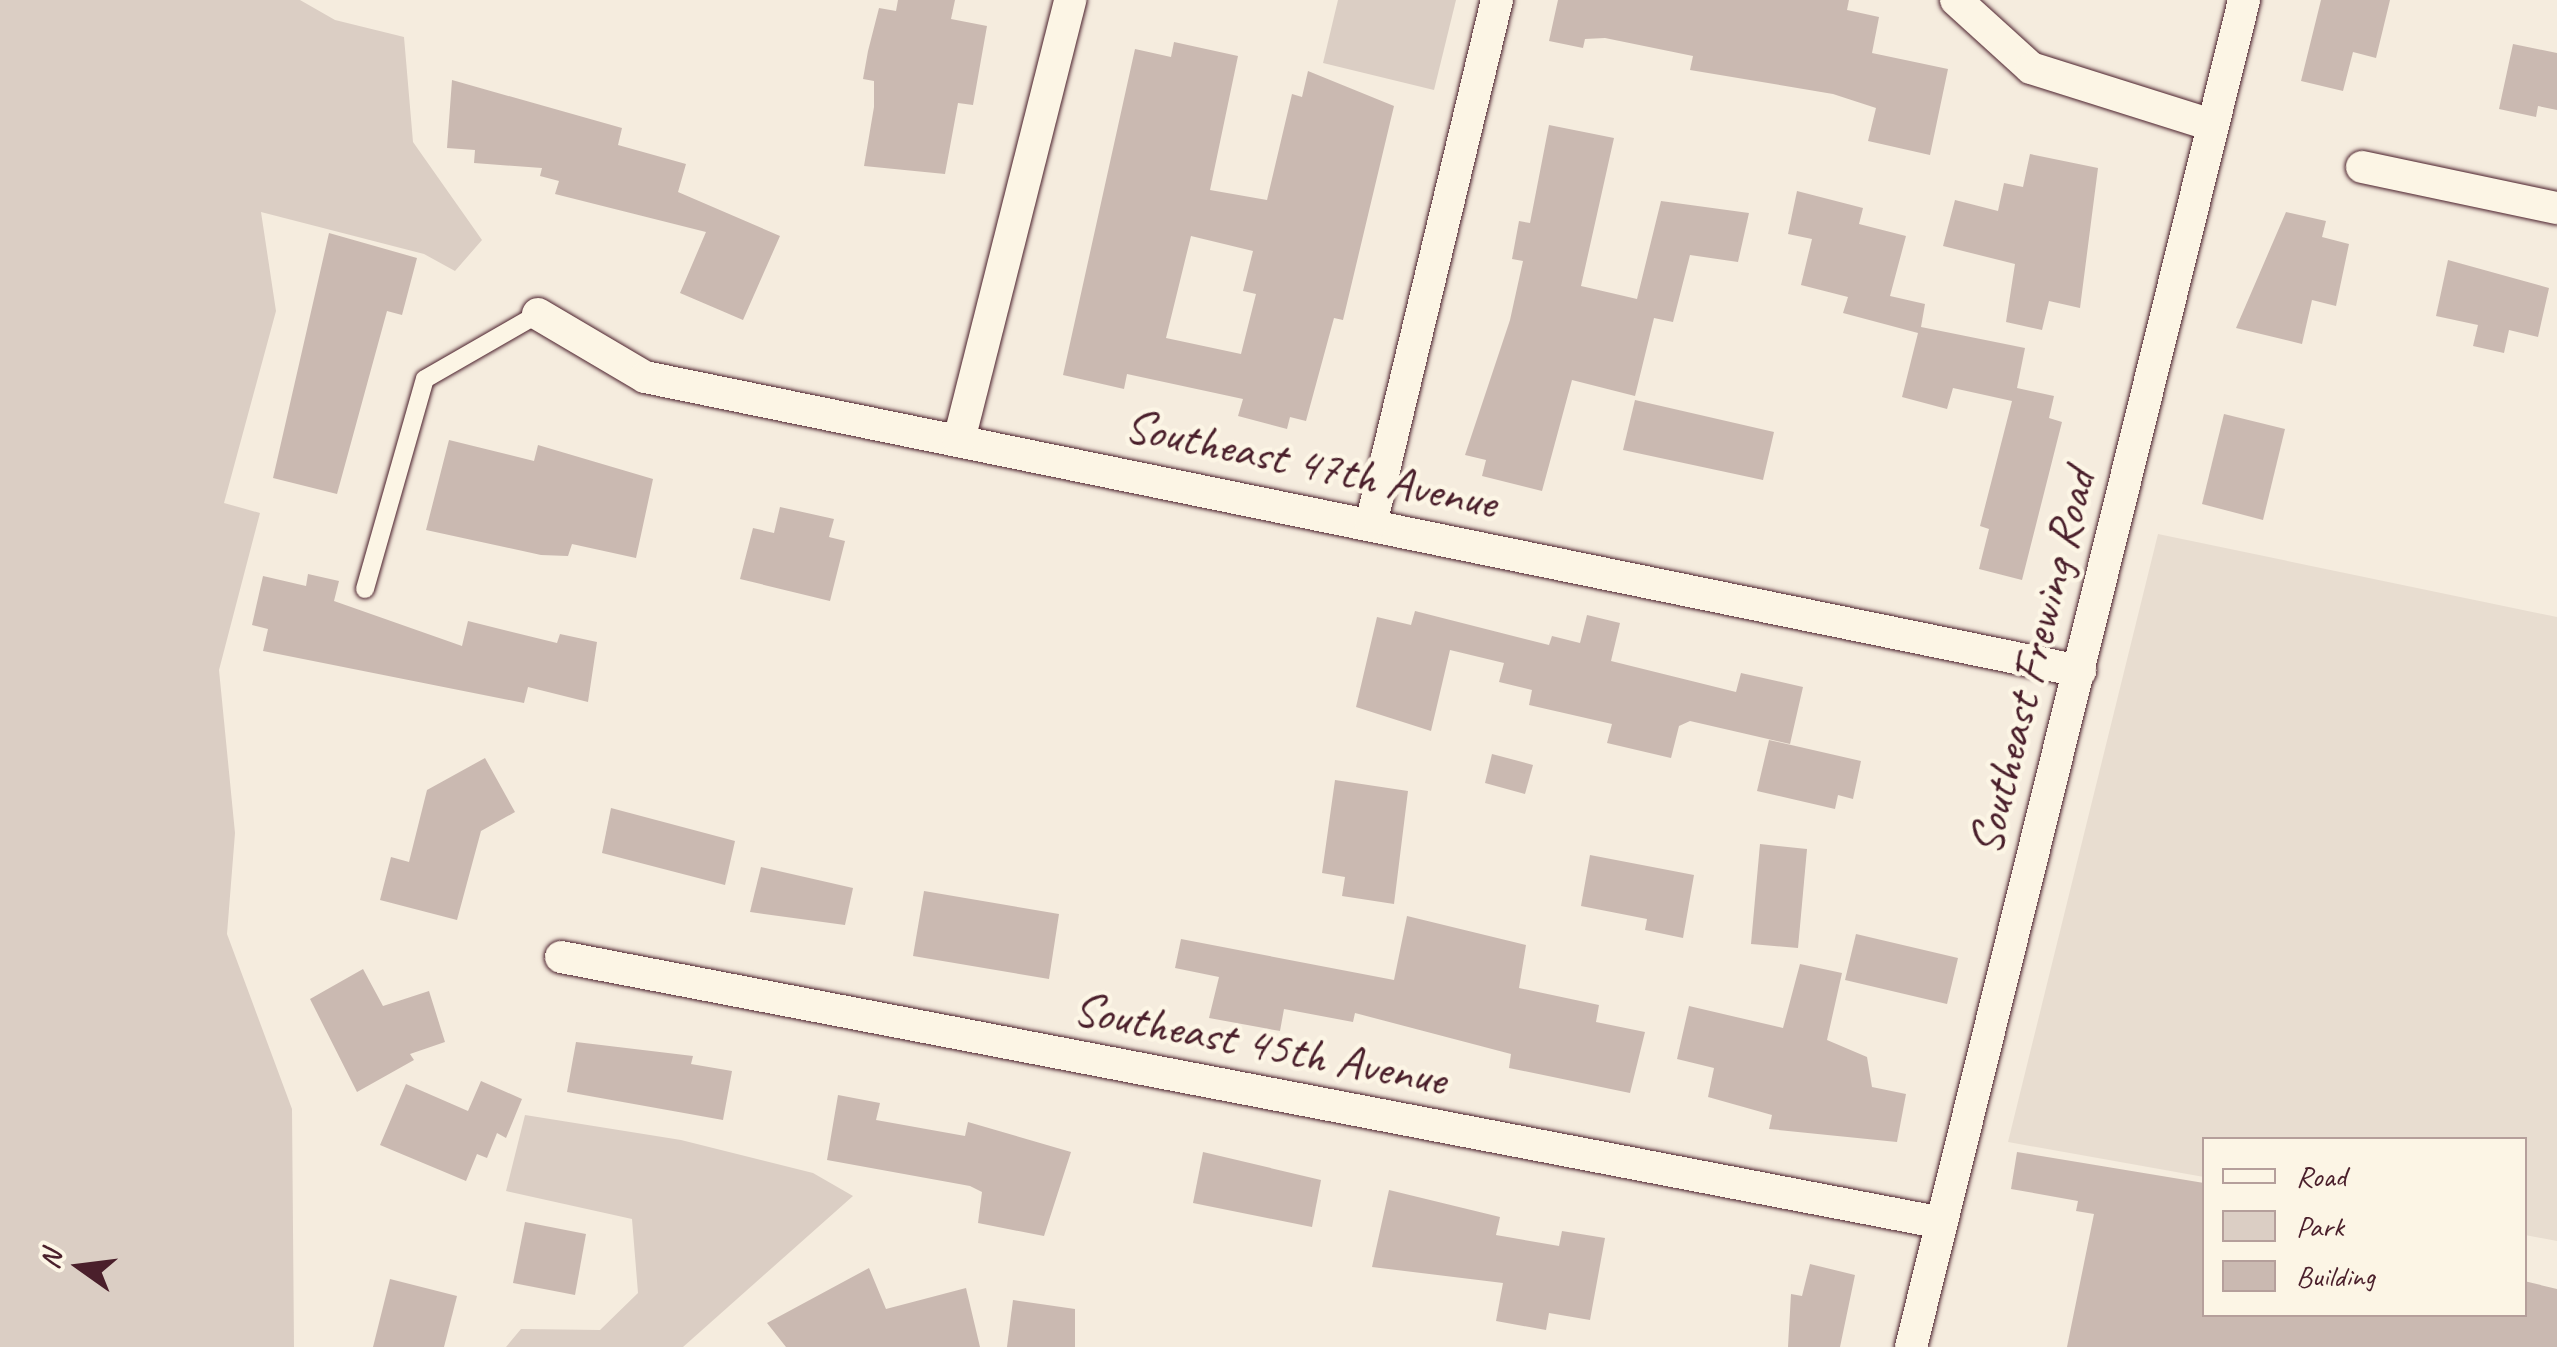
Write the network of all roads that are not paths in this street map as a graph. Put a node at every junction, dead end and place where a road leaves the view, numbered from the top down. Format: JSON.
{"nodes":[{"id":1,"x":1070,"y":0,"type":"edge"},
{"id":2,"x":1497,"y":0,"type":"edge"},
{"id":3,"x":1956,"y":0,"type":"edge"},
{"id":4,"x":2244,"y":0,"type":"edge"},
{"id":5,"x":2212,"y":126,"type":"junction"},
{"id":6,"x":2362,"y":167,"type":"dead end"},
{"id":7,"x":2557,"y":208,"type":"edge"},
{"id":8,"x":538,"y":314,"type":"joint"},
{"id":9,"x":959,"y":440,"type":"junction"},
{"id":10,"x":1371,"y":524,"type":"junction"},
{"id":11,"x":365,"y":589,"type":"dead end"},
{"id":12,"x":2080,"y":671,"type":"junction"},
{"id":13,"x":561,"y":956,"type":"dead end"},
{"id":14,"x":1942,"y":1223,"type":"junction"},
{"id":15,"x":1912,"y":1347,"type":"edge"}],
"edges":[{"from":1,"to":9,"type":"street"},
{"from":2,"to":10,"type":"street"},
{"from":3,"to":5,"type":"street"},
{"from":4,"to":5,"type":"street","name":"Southeast Frewing Road"},
{"from":5,"to":12,"type":"street","name":"Southeast Frewing Road"},
{"from":6,"to":7,"type":"street"},
{"from":8,"to":9,"type":"street","name":"Southeast 47th Avenue"},
{"from":8,"to":11,"type":"lane"},
{"from":9,"to":10,"type":"street","name":"Southeast 47th Avenue"},
{"from":10,"to":12,"type":"street","name":"Southeast 47th Avenue"},
{"from":12,"to":14,"type":"street","name":"Southeast Frewing Road"},
{"from":13,"to":14,"type":"street","name":"Southeast 45th Avenue"},
{"from":14,"to":15,"type":"street","name":"Southeast Frewing Road"}]}
